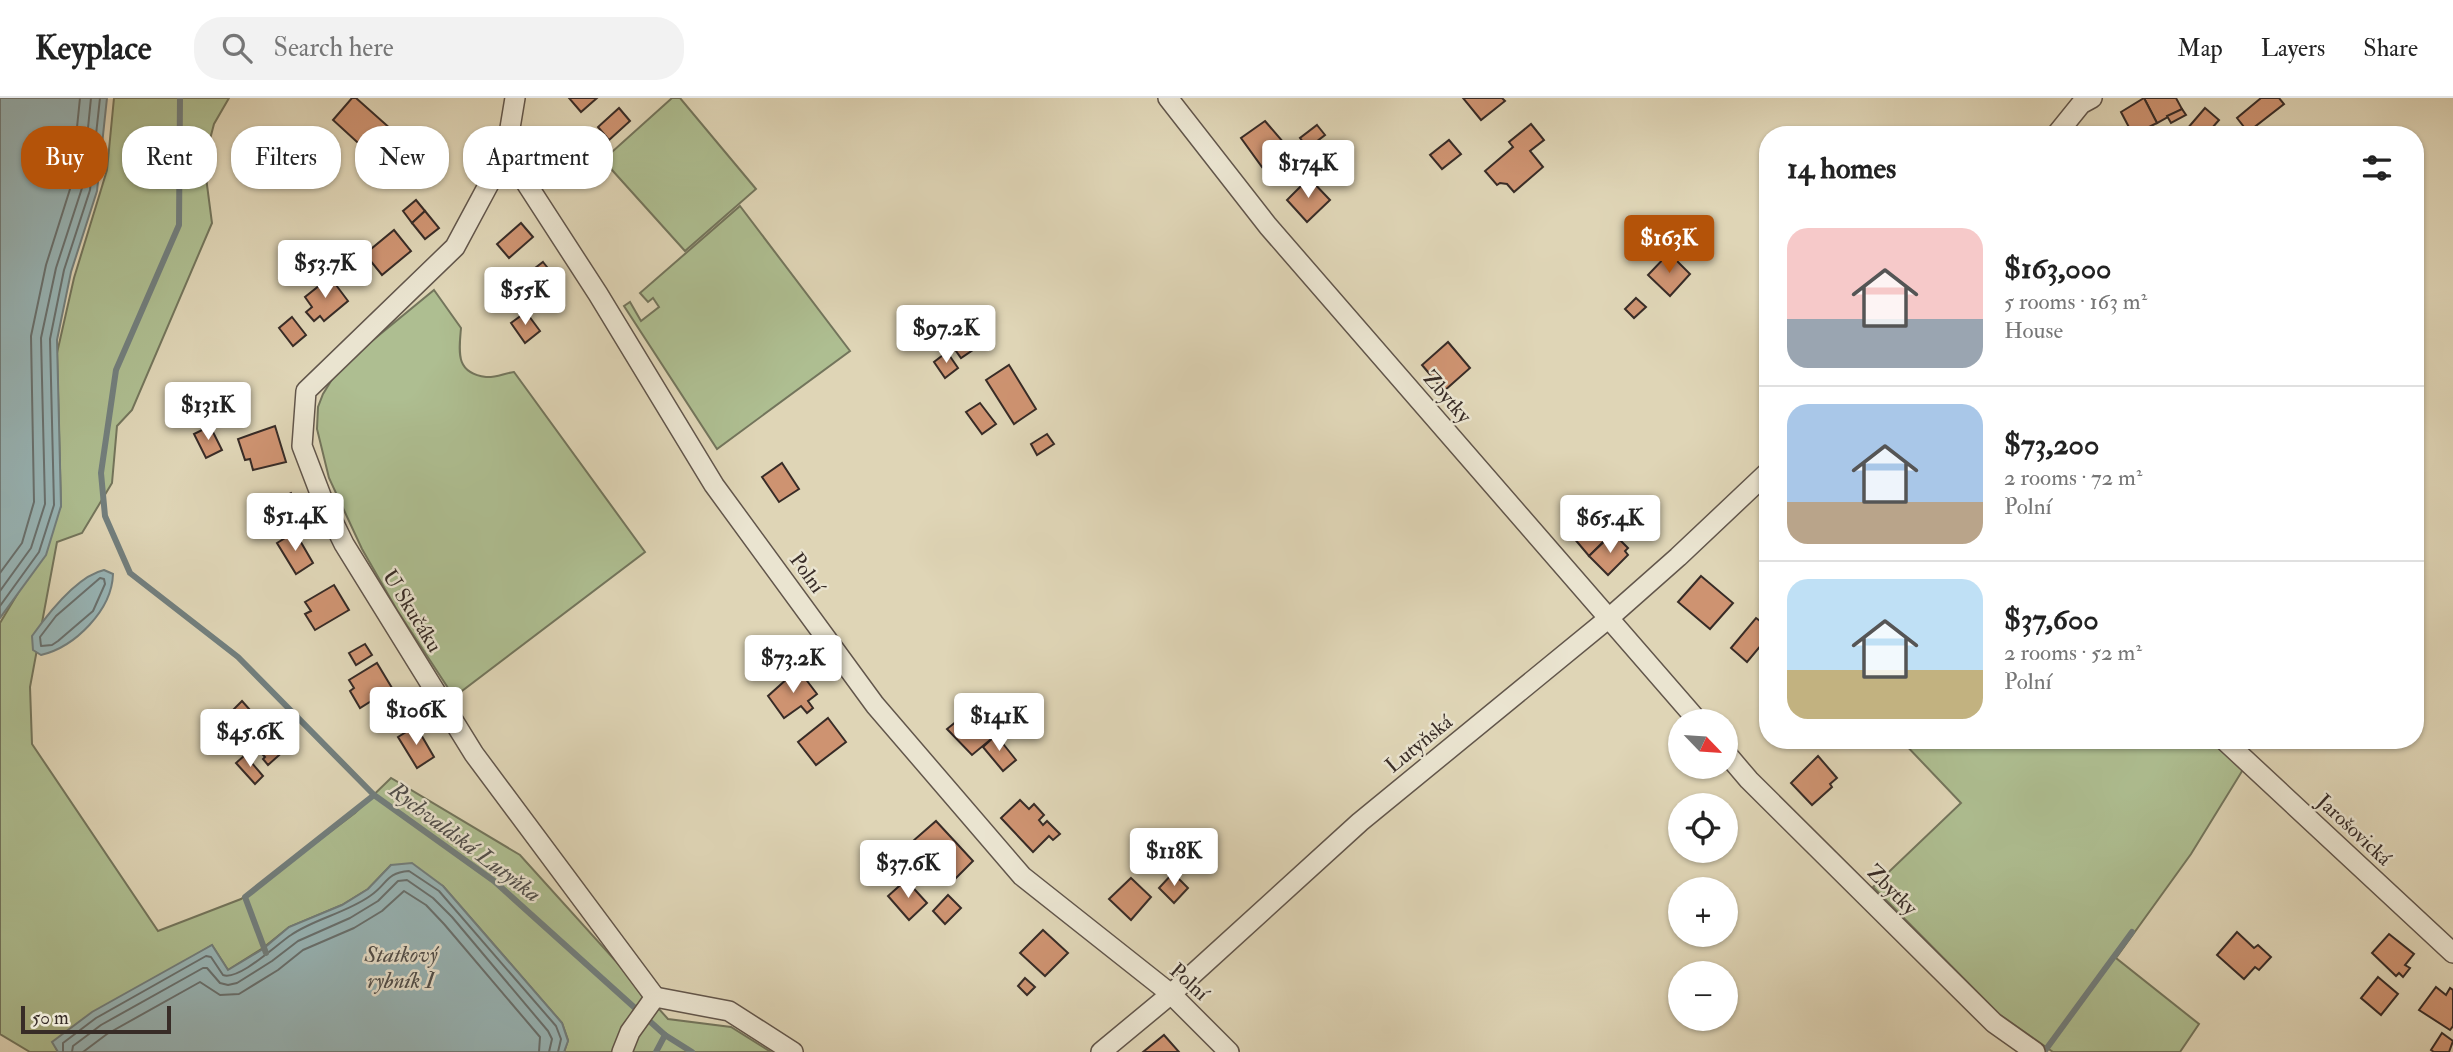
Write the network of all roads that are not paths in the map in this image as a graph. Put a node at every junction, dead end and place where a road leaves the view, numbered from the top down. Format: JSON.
{"nodes":[{"id":1,"x":515,"y":98,"type":"edge"},
{"id":2,"x":1168,"y":98,"type":"edge"},
{"id":3,"x":2092,"y":98,"type":"edge"},
{"id":4,"x":510,"y":126,"type":"edge"},
{"id":5,"x":2063,"y":126,"type":"edge"},
{"id":6,"x":486,"y":189,"type":"edge"},
{"id":7,"x":530,"y":189,"type":"edge"},
{"id":8,"x":1759,"y":480,"type":"edge"},
{"id":9,"x":1609,"y":618,"type":"junction"},
{"id":10,"x":1688,"y":709,"type":"edge"},
{"id":11,"x":2234,"y":749,"type":"edge"},
{"id":12,"x":1738,"y":767,"type":"edge"},
{"id":13,"x":2453,"y":953,"type":"edge"},
{"id":14,"x":1171,"y":994,"type":"junction"},
{"id":15,"x":655,"y":997,"type":"junction"},
{"id":16,"x":622,"y":1052,"type":"edge"},
{"id":17,"x":793,"y":1052,"type":"edge"},
{"id":18,"x":1101,"y":1052,"type":"edge"},
{"id":19,"x":1229,"y":1052,"type":"edge"},
{"id":20,"x":2035,"y":1052,"type":"edge"}],
"edges":[{"from":1,"to":4,"type":"street","name":"U Skučáku"},
{"from":2,"to":9,"type":"street","name":"Zbytky"},
{"from":3,"to":5,"type":"street"},
{"from":6,"to":15,"type":"street","name":"U Skučáku"},
{"from":7,"to":14,"type":"street","name":"Polní"},
{"from":8,"to":9,"type":"street","name":"Lutyňská"},
{"from":9,"to":10,"type":"street","name":"Zbytky"},
{"from":9,"to":14,"type":"street","name":"Lutyňská"},
{"from":11,"to":13,"type":"street","name":"Jarošovická"},
{"from":12,"to":20,"type":"street","name":"Zbytky"},
{"from":14,"to":18,"type":"street","name":"Lutyňská"},
{"from":14,"to":19,"type":"street","name":"Polní"},
{"from":15,"to":16,"type":"street"},
{"from":15,"to":17,"type":"street"}]}
